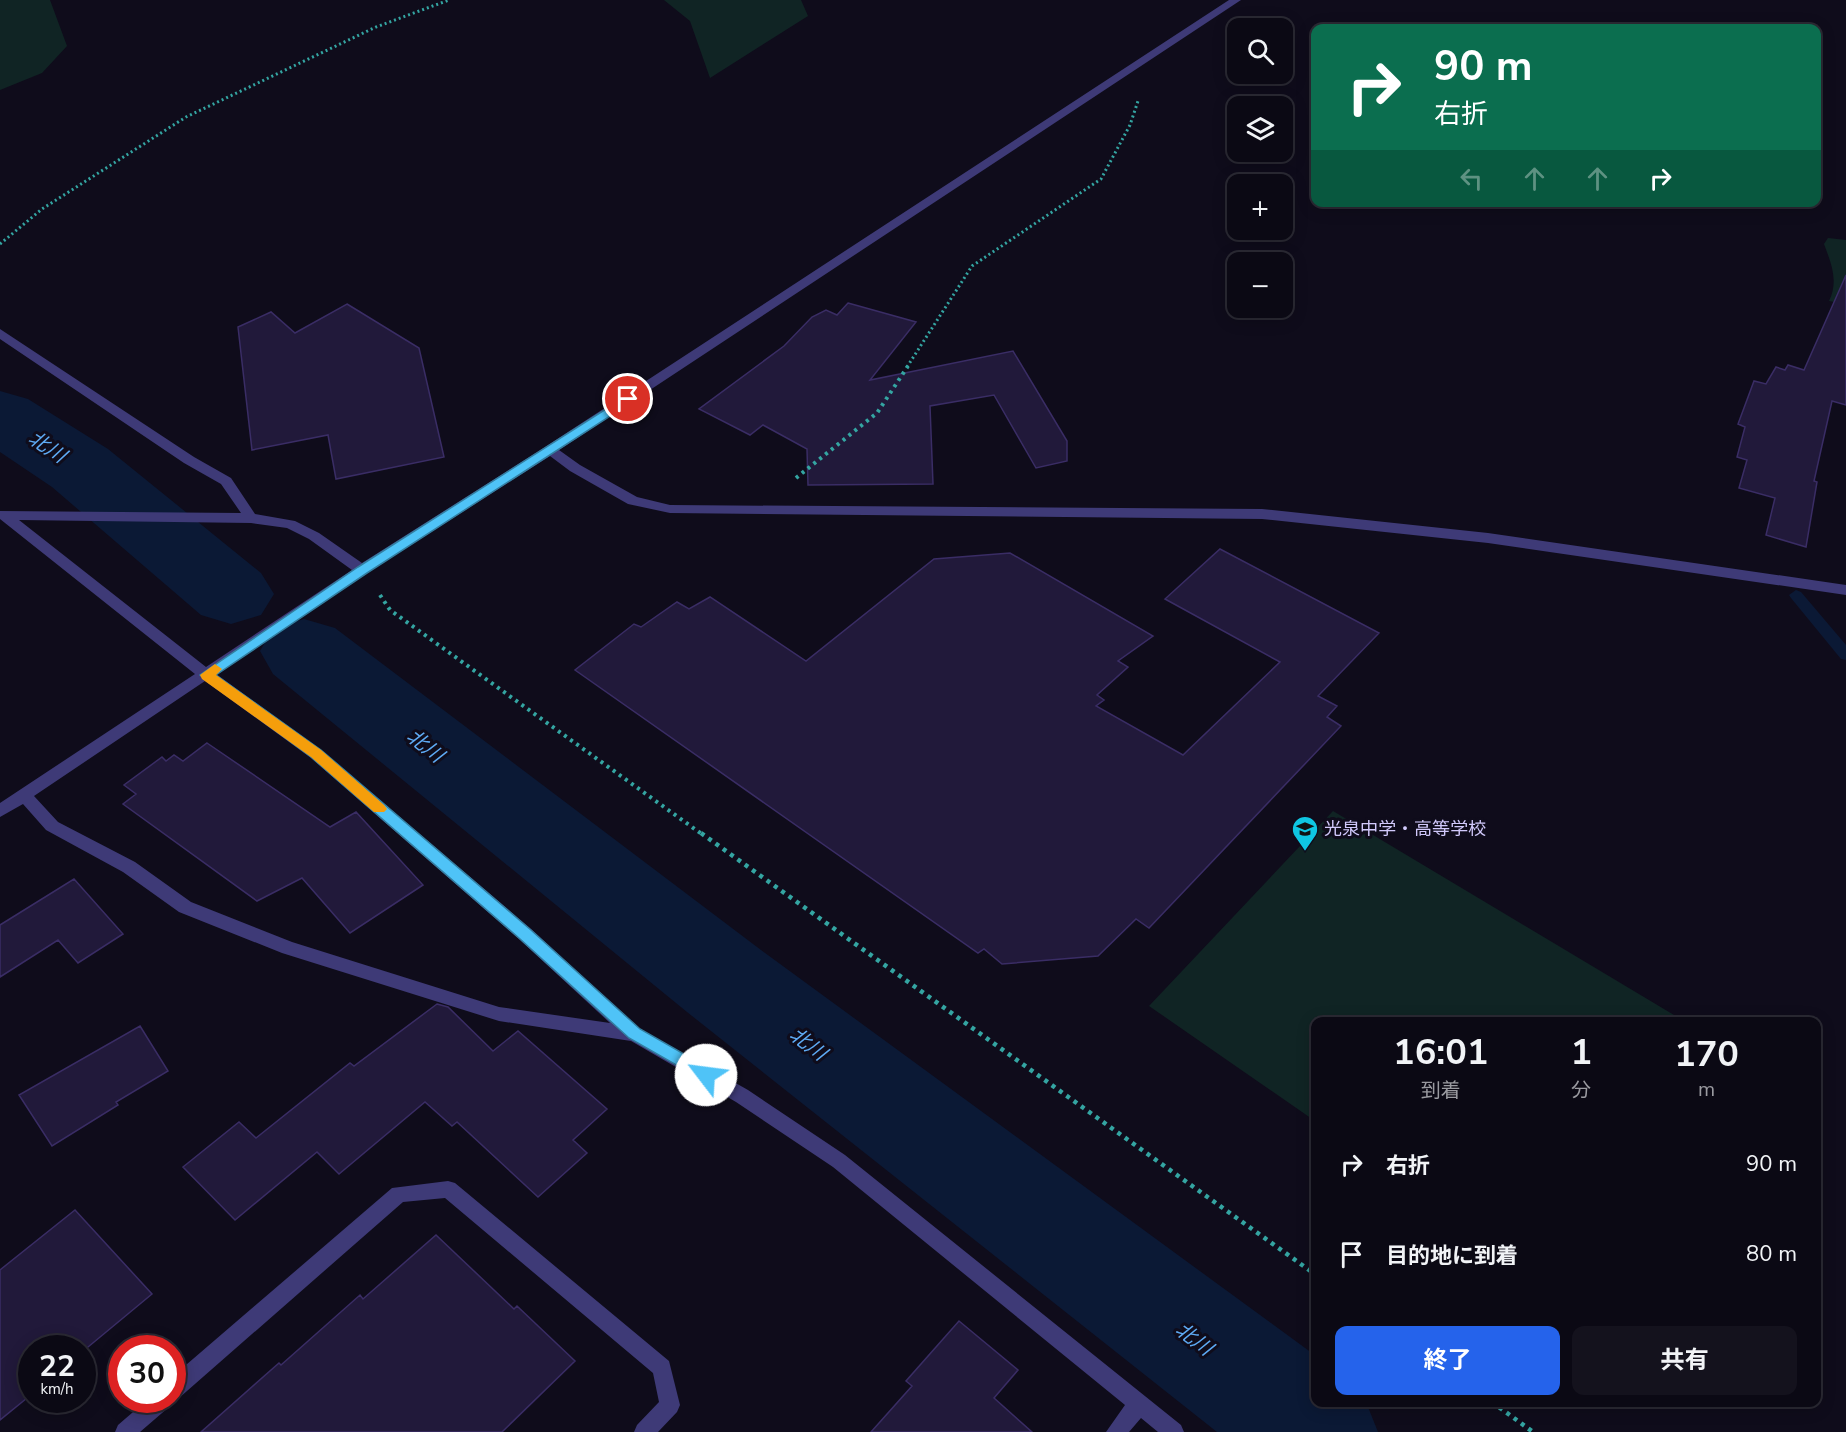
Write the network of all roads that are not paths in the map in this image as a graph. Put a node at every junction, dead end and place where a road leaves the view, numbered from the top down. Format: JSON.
{"nodes":[{"id":1,"x":1236,"y":0,"type":"edge"},
{"id":2,"x":0,"y":333,"type":"edge"},
{"id":3,"x":550,"y":450,"type":"junction"},
{"id":4,"x":2,"y":516,"type":"edge"},
{"id":5,"x":251,"y":518,"type":"junction"},
{"id":6,"x":362,"y":570,"type":"junction"},
{"id":7,"x":1846,"y":590,"type":"edge"},
{"id":8,"x":207,"y":675,"type":"junction"},
{"id":9,"x":24,"y":795,"type":"junction"},
{"id":10,"x":0,"y":811,"type":"edge"},
{"id":11,"x":634,"y":1034,"type":"junction"},
{"id":12,"x":186,"y":1378,"type":"edge"},
{"id":13,"x":1139,"y":1404,"type":"junction"},
{"id":14,"x":147,"y":1413,"type":"edge"},
{"id":15,"x":125,"y":1432,"type":"edge"},
{"id":16,"x":644,"y":1432,"type":"edge"},
{"id":17,"x":1116,"y":1432,"type":"edge"},
{"id":18,"x":1174,"y":1432,"type":"edge"}],
"edges":[{"from":1,"to":3,"type":"street"},
{"from":2,"to":5,"type":"street"},
{"from":3,"to":6,"type":"street"},
{"from":3,"to":7,"type":"street"},
{"from":4,"to":5,"type":"street"},
{"from":4,"to":8,"type":"street"},
{"from":5,"to":6,"type":"street"},
{"from":6,"to":8,"type":"street"},
{"from":8,"to":9,"type":"street"},
{"from":8,"to":11,"type":"street"},
{"from":9,"to":10,"type":"street"},
{"from":9,"to":11,"type":"street"},
{"from":11,"to":13,"type":"street"},
{"from":12,"to":16,"type":"street"},
{"from":13,"to":17,"type":"street"},
{"from":13,"to":18,"type":"street"},
{"from":14,"to":15,"type":"street"}]}
